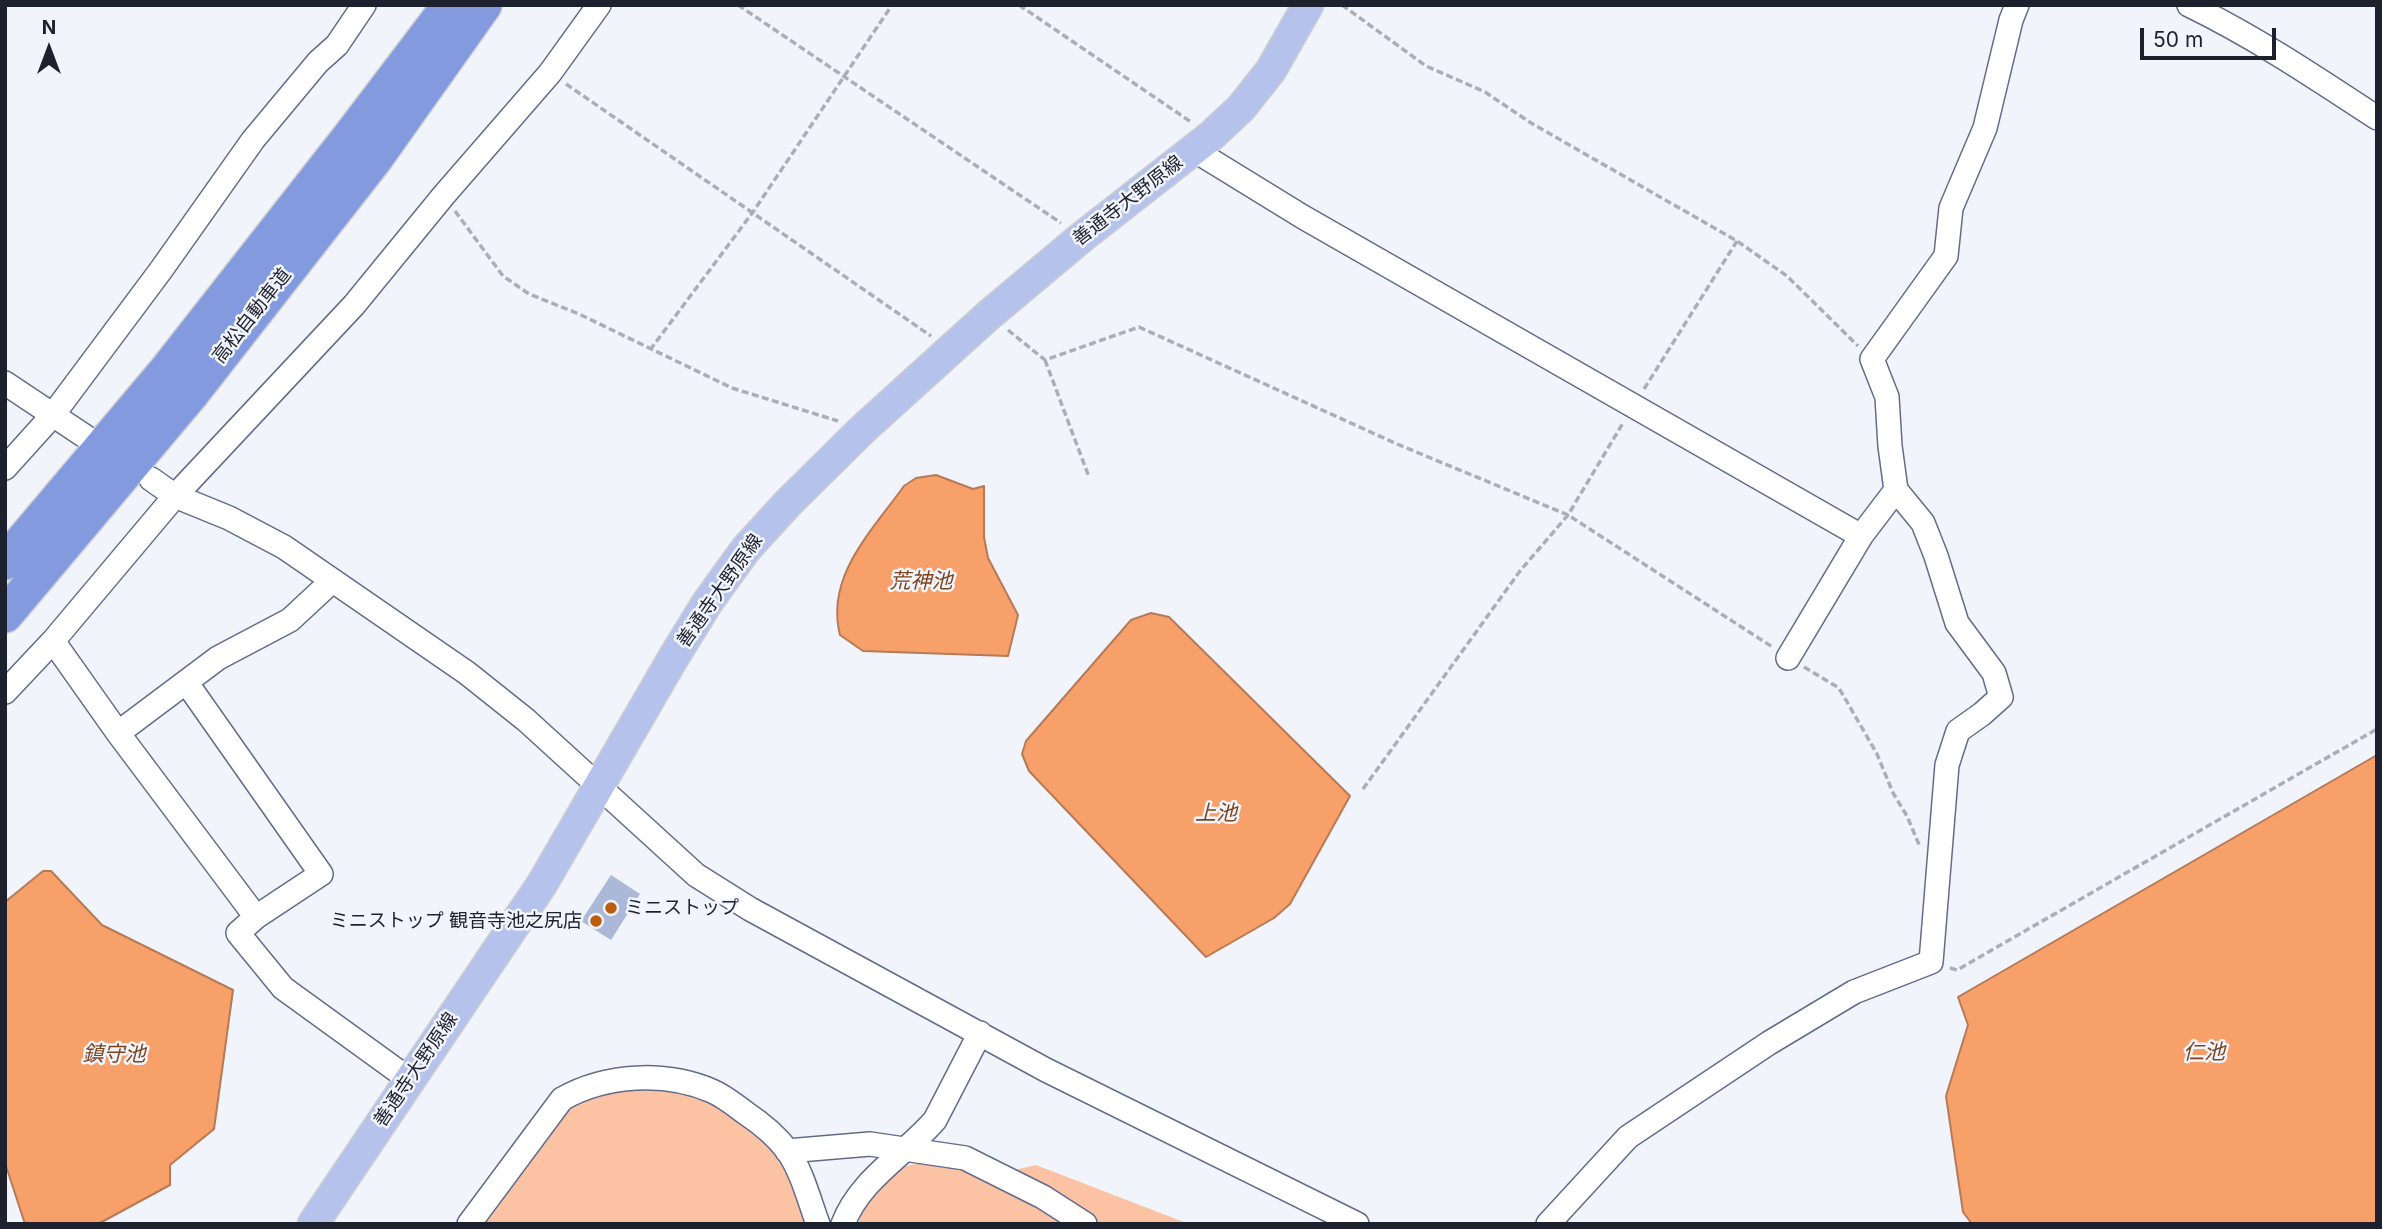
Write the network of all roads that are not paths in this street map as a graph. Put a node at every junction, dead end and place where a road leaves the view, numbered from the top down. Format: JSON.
{"nodes":[{"id":1,"x":364,"y":5,"type":"edge"},
{"id":2,"x":450,"y":5,"type":"edge"},
{"id":3,"x":484,"y":5,"type":"edge"},
{"id":4,"x":599,"y":5,"type":"edge"},
{"id":5,"x":1308,"y":5,"type":"edge"},
{"id":6,"x":2017,"y":5,"type":"edge"},
{"id":7,"x":2189,"y":5,"type":"edge"},
{"id":8,"x":2377,"y":118,"type":"edge"},
{"id":9,"x":1203,"y":143,"type":"junction"},
{"id":10,"x":5,"y":383,"type":"edge"},
{"id":11,"x":52,"y":416,"type":"junction"},
{"id":12,"x":86,"y":437,"type":"dead end"},
{"id":13,"x":5,"y":468,"type":"edge"},
{"id":14,"x":151,"y":480,"type":"dead end"},
{"id":15,"x":1896,"y":490,"type":"junction"},
{"id":16,"x":176,"y":496,"type":"junction"},
{"id":17,"x":1861,"y":536,"type":"junction"},
{"id":18,"x":5,"y":562,"type":"edge"},
{"id":19,"x":332,"y":581,"type":"junction"},
{"id":20,"x":5,"y":615,"type":"edge"},
{"id":21,"x":53,"y":640,"type":"junction"},
{"id":22,"x":1788,"y":657,"type":"road end"},
{"id":23,"x":186,"y":682,"type":"junction"},
{"id":24,"x":5,"y":692,"type":"edge"},
{"id":25,"x":118,"y":733,"type":"junction"},
{"id":26,"x":600,"y":785,"type":"junction"},
{"id":27,"x":256,"y":917,"type":"junction"},
{"id":28,"x":980,"y":1033,"type":"junction"},
{"id":29,"x":410,"y":1080,"type":"junction"},
{"id":30,"x":904,"y":1149,"type":"junction"},
{"id":31,"x":787,"y":1151,"type":"junction"},
{"id":32,"x":1354,"y":1223,"type":"edge"},
{"id":33,"x":313,"y":1224,"type":"edge"},
{"id":34,"x":469,"y":1224,"type":"edge"},
{"id":35,"x":818,"y":1224,"type":"edge"},
{"id":36,"x":843,"y":1224,"type":"edge"},
{"id":37,"x":1085,"y":1224,"type":"edge"},
{"id":38,"x":1548,"y":1224,"type":"edge"}],
"edges":[{"from":1,"to":11,"type":"street"},
{"from":2,"to":18,"type":"highway","name":"高松自動車道"},
{"from":3,"to":20,"type":"highway","name":"高松自動車道"},
{"from":4,"to":16,"type":"street"},
{"from":5,"to":9,"type":"main road","name":"善通寺大野原線"},
{"from":6,"to":15,"type":"street"},
{"from":7,"to":8,"type":"street"},
{"from":9,"to":17,"type":"street"},
{"from":9,"to":26,"type":"main road","name":"善通寺大野原線"},
{"from":10,"to":11,"type":"street"},
{"from":11,"to":12,"type":"street"},
{"from":11,"to":13,"type":"street"},
{"from":14,"to":16,"type":"street"},
{"from":15,"to":17,"type":"street"},
{"from":15,"to":38,"type":"street"},
{"from":16,"to":19,"type":"street"},
{"from":16,"to":21,"type":"street"},
{"from":17,"to":22,"type":"street"},
{"from":19,"to":23,"type":"street"},
{"from":19,"to":26,"type":"street"},
{"from":21,"to":24,"type":"street"},
{"from":21,"to":25,"type":"street"},
{"from":23,"to":25,"type":"street"},
{"from":23,"to":27,"type":"street"},
{"from":25,"to":27,"type":"street"},
{"from":26,"to":28,"type":"street"},
{"from":26,"to":29,"type":"main road","name":"善通寺大野原線"},
{"from":27,"to":29,"type":"street"},
{"from":28,"to":30,"type":"street"},
{"from":28,"to":32,"type":"street"},
{"from":29,"to":33,"type":"main road","name":"善通寺大野原線"},
{"from":30,"to":31,"type":"street"},
{"from":30,"to":36,"type":"street"},
{"from":30,"to":37,"type":"street"},
{"from":31,"to":34,"type":"street"},
{"from":31,"to":35,"type":"street"}]}
